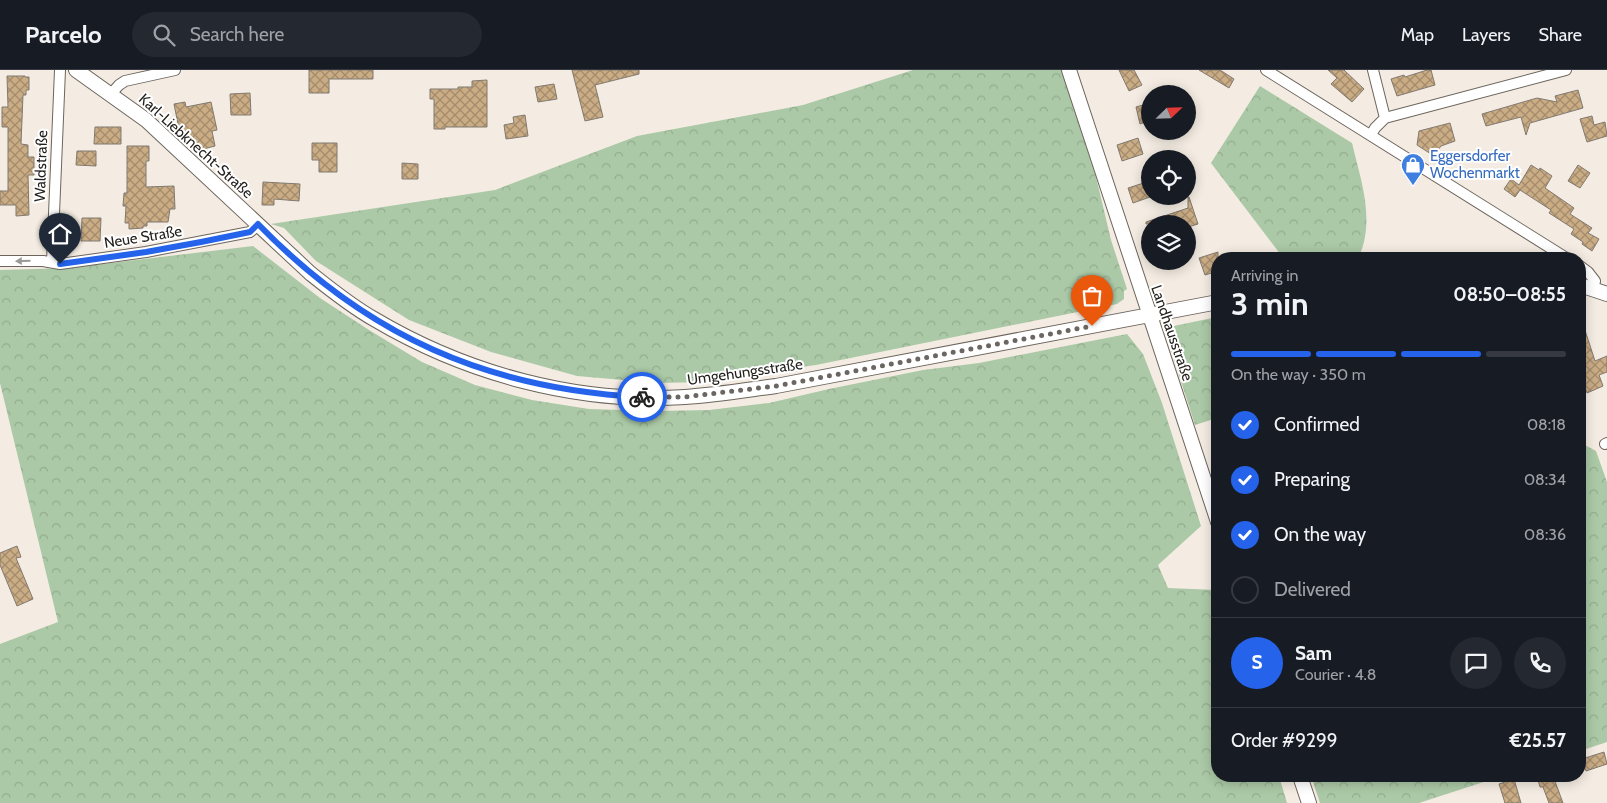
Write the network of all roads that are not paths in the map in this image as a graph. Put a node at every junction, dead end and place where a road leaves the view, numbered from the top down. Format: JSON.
{"nodes":[{"id":1,"x":60,"y":70,"type":"edge"},
{"id":2,"x":76,"y":70,"type":"edge"},
{"id":3,"x":175,"y":70,"type":"edge"},
{"id":4,"x":1069,"y":70,"type":"edge"},
{"id":5,"x":1266,"y":70,"type":"edge"},
{"id":6,"x":1373,"y":70,"type":"edge"},
{"id":7,"x":1566,"y":70,"type":"edge"},
{"id":8,"x":111,"y":94,"type":"junction"},
{"id":9,"x":1385,"y":118,"type":"junction"},
{"id":10,"x":1371,"y":135,"type":"junction"},
{"id":11,"x":258,"y":224,"type":"junction"},
{"id":12,"x":1557,"y":252,"type":"edge"},
{"id":13,"x":0,"y":261,"type":"edge"},
{"id":14,"x":52,"y":262,"type":"junction"},
{"id":15,"x":1586,"y":270,"type":"edge"},
{"id":16,"x":1589,"y":285,"type":"edge"},
{"id":17,"x":1607,"y":294,"type":"edge"},
{"id":18,"x":1211,"y":303,"type":"edge"},
{"id":19,"x":1148,"y":315,"type":"junction"},
{"id":20,"x":1211,"y":501,"type":"edge"},
{"id":21,"x":1302,"y":782,"type":"edge"},
{"id":22,"x":1309,"y":803,"type":"edge"}],
"edges":[{"from":1,"to":14,"type":"street","name":"Waldstraße"},
{"from":2,"to":8,"type":"main road","name":"Karl-Liebknecht-Straße"},
{"from":3,"to":8,"type":"street","name":"Karl-Liebknecht-Straße"},
{"from":4,"to":19,"type":"main road","name":"Landhausstraße"},
{"from":5,"to":10,"type":"street"},
{"from":6,"to":9,"type":"street"},
{"from":7,"to":9,"type":"street"},
{"from":8,"to":11,"type":"main road","name":"Karl-Liebknecht-Straße"},
{"from":9,"to":10,"type":"street"},
{"from":10,"to":12,"type":"street"},
{"from":11,"to":14,"type":"street","name":"Neue Straße"},
{"from":11,"to":19,"type":"main road","name":"Umgehungsstraße"},
{"from":14,"to":13,"type":"street","name":"Neue Straße","one_way":true},
{"from":15,"to":16,"type":"street"},
{"from":16,"to":17,"type":"main road"},
{"from":18,"to":19,"type":"main road","name":"Umgehungsstraße"},
{"from":19,"to":20,"type":"main road","name":"Landhausstraße"},
{"from":21,"to":22,"type":"main road"}]}
